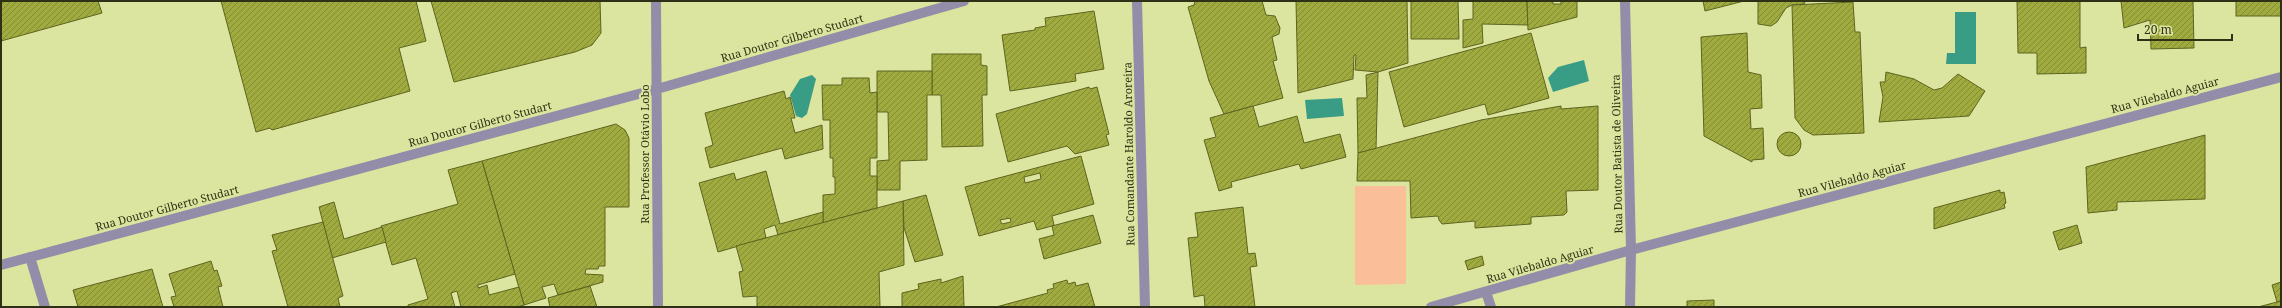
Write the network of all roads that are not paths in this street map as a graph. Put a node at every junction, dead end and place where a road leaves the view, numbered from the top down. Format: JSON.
{"nodes":[{"id":1,"x":656,"y":1,"type":"edge"},
{"id":2,"x":964,"y":1,"type":"edge"},
{"id":3,"x":1137,"y":1,"type":"edge"},
{"id":4,"x":1625,"y":1,"type":"edge"},
{"id":5,"x":2281,"y":77,"type":"edge"},
{"id":6,"x":657,"y":89,"type":"junction"},
{"id":7,"x":1631,"y":250,"type":"junction"},
{"id":8,"x":30,"y":257,"type":"junction"},
{"id":9,"x":1,"y":265,"type":"edge"},
{"id":10,"x":1486,"y":292,"type":"junction"},
{"id":11,"x":45,"y":307,"type":"edge"},
{"id":12,"x":658,"y":307,"type":"edge"},
{"id":13,"x":1145,"y":307,"type":"edge"},
{"id":14,"x":1431,"y":307,"type":"edge"},
{"id":15,"x":1491,"y":307,"type":"edge"},
{"id":16,"x":1630,"y":307,"type":"edge"}],
"edges":[{"from":1,"to":6,"type":"street","name":"Rua Professor Otávio Lobo"},
{"from":2,"to":6,"type":"street","name":"Rua Doutor Gilberto Studart"},
{"from":3,"to":13,"type":"street","name":"Rua Comandante Haroldo Aroreira"},
{"from":4,"to":7,"type":"street","name":"Rua Doutor Batista de Oliveira"},
{"from":5,"to":7,"type":"street","name":"Rua Vilebaldo Aguiar"},
{"from":6,"to":8,"type":"street","name":"Rua Doutor Gilberto Studart"},
{"from":6,"to":12,"type":"street","name":"Rua Professor Otávio Lobo"},
{"from":7,"to":10,"type":"street","name":"Rua Vilebaldo Aguiar"},
{"from":7,"to":16,"type":"street","name":"Rua Doutor Batista de Oliveira"},
{"from":8,"to":9,"type":"street","name":"Rua Doutor Gilberto Studart"},
{"from":8,"to":11,"type":"street"},
{"from":10,"to":14,"type":"street","name":"Rua Vilebaldo Aguiar"},
{"from":10,"to":15,"type":"street"}]}
